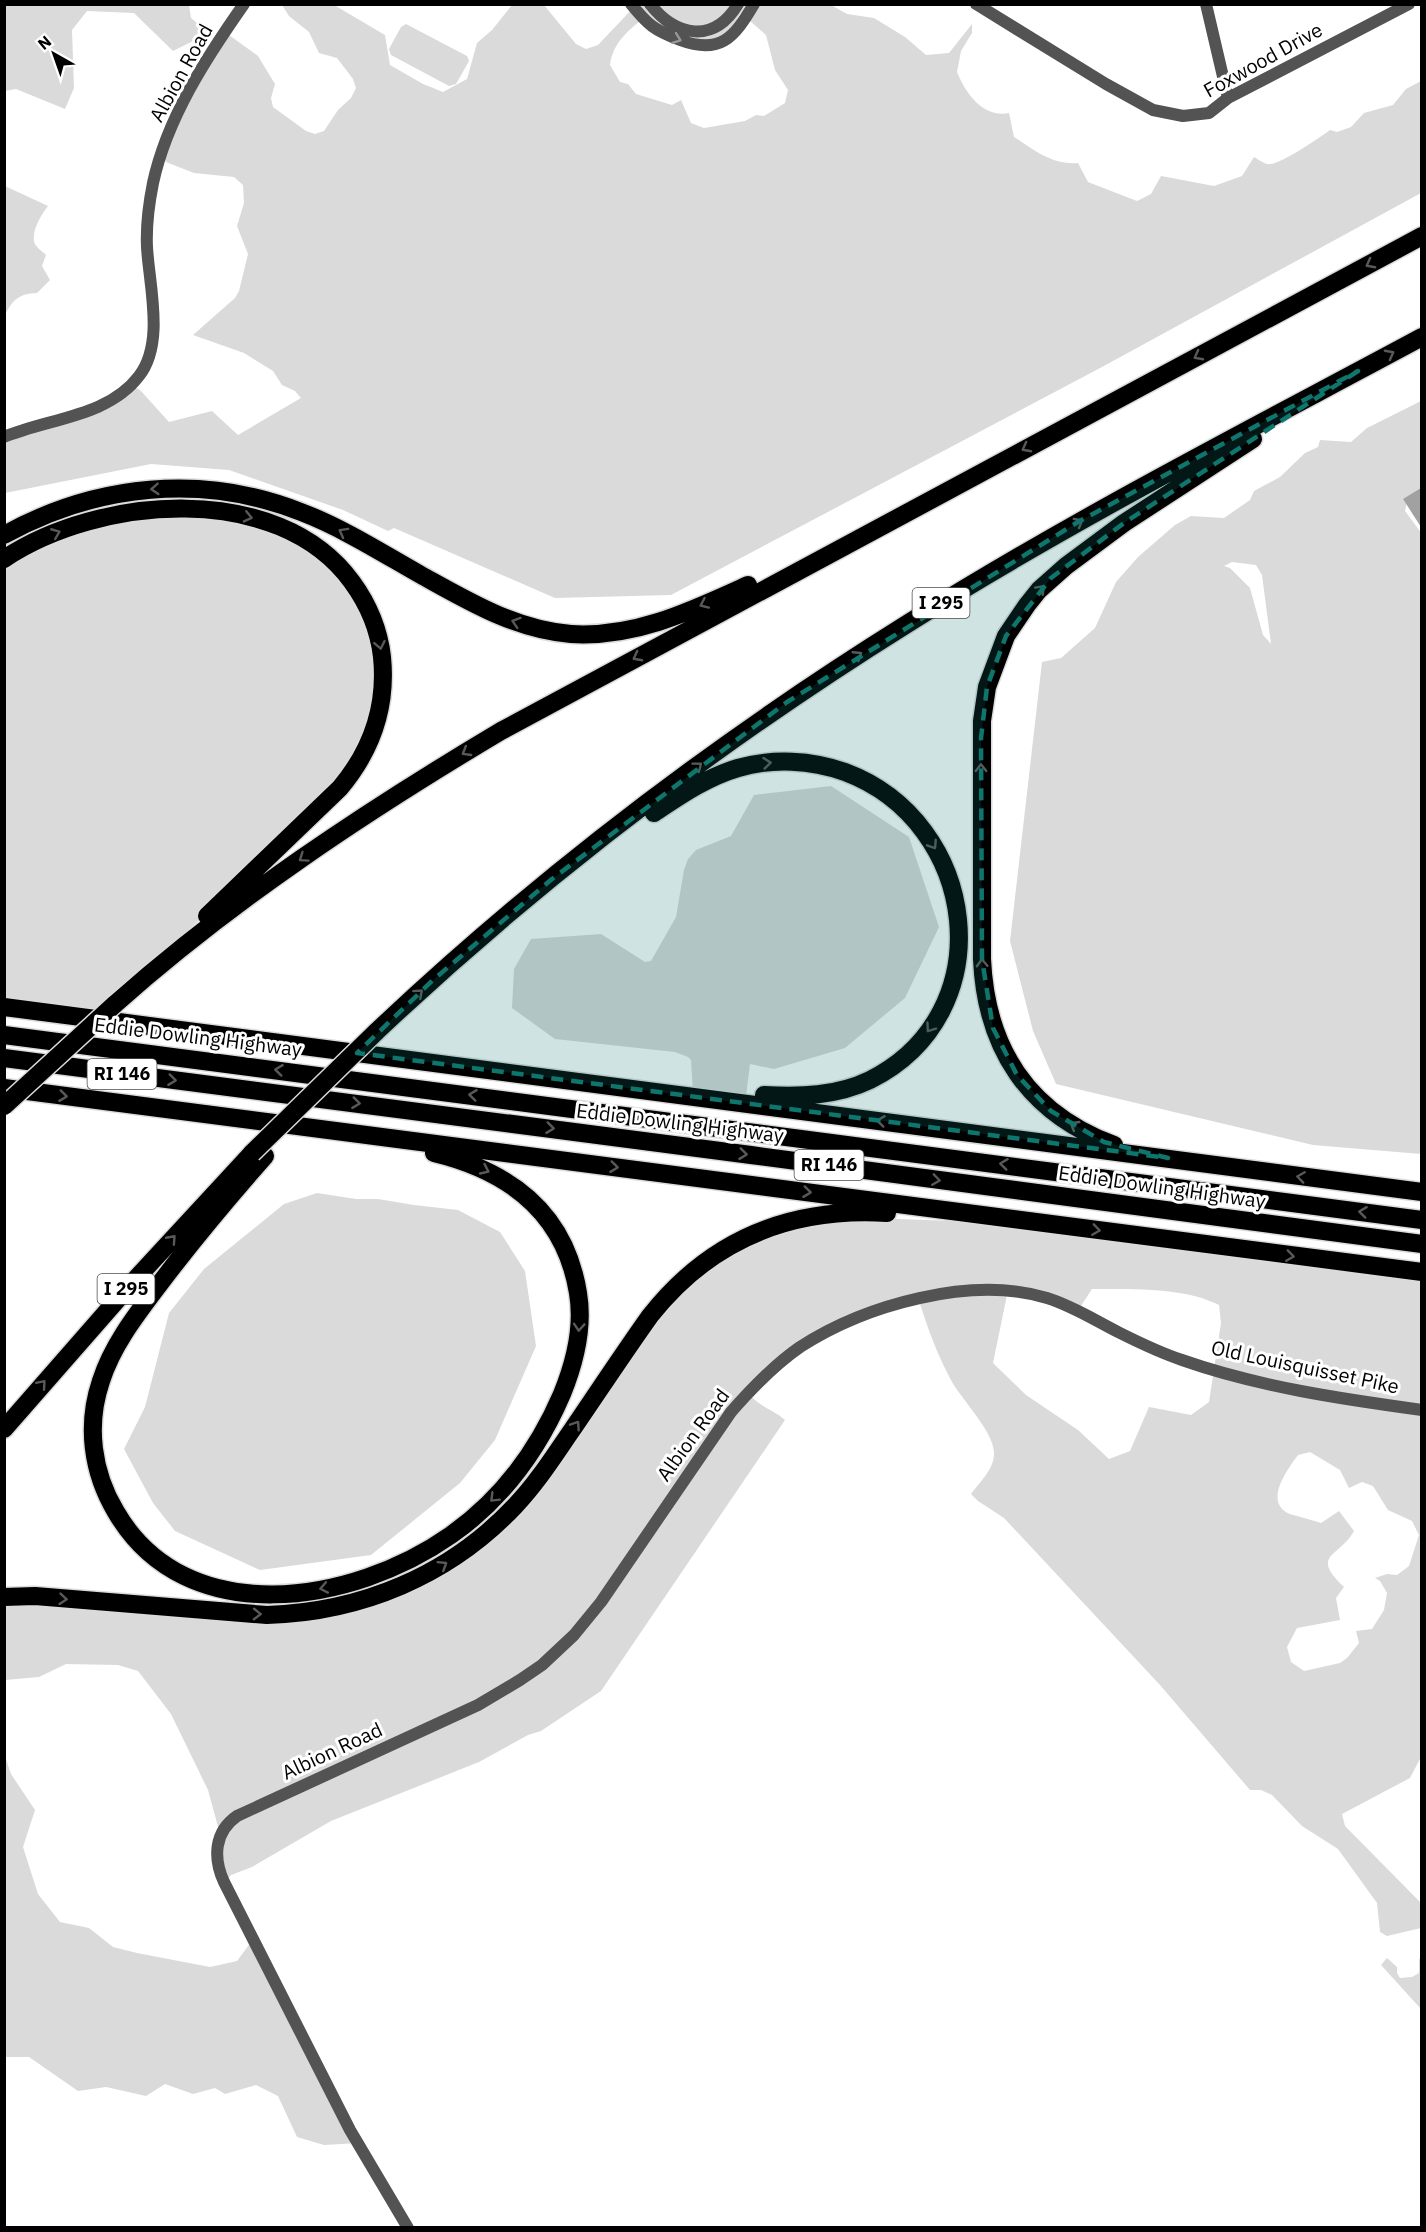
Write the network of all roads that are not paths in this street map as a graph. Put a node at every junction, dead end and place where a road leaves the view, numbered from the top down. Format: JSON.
{"nodes":[{"id":1,"x":244,"y":4,"type":"edge"},
{"id":2,"x":631,"y":4,"type":"edge"},
{"id":3,"x":650,"y":4,"type":"edge"},
{"id":4,"x":976,"y":4,"type":"edge"},
{"id":5,"x":1206,"y":4,"type":"edge"},
{"id":6,"x":1409,"y":4,"type":"edge"},
{"id":7,"x":736,"y":7,"type":"edge"},
{"id":8,"x":751,"y":10,"type":"edge"},
{"id":9,"x":1228,"y":98,"type":"junction"},
{"id":10,"x":1422,"y":236,"type":"edge"},
{"id":11,"x":1422,"y":337,"type":"edge"},
{"id":12,"x":1358,"y":371,"type":"junction"},
{"id":13,"x":4,"y":437,"type":"edge"},
{"id":14,"x":892,"y":520,"type":"junction"},
{"id":15,"x":4,"y":535,"type":"edge"},
{"id":16,"x":4,"y":560,"type":"edge"},
{"id":17,"x":552,"y":879,"type":"junction"},
{"id":18,"x":4,"y":997,"type":"edge"},
{"id":19,"x":118,"y":1001,"type":"junction"},
{"id":20,"x":4,"y":1007,"type":"edge"},
{"id":21,"x":76,"y":1016,"type":"junction"},
{"id":22,"x":4,"y":1035,"type":"edge"},
{"id":23,"x":4,"y":1058,"type":"edge"},
{"id":24,"x":4,"y":1088,"type":"edge"},
{"id":25,"x":640,"y":1090,"type":"junction"},
{"id":26,"x":4,"y":1106,"type":"edge"},
{"id":27,"x":348,"y":1132,"type":"junction"},
{"id":28,"x":258,"y":1154,"type":"junction"},
{"id":29,"x":1168,"y":1158,"type":"junction"},
{"id":30,"x":1422,"y":1192,"type":"edge"},
{"id":31,"x":1422,"y":1220,"type":"edge"},
{"id":32,"x":1038,"y":1222,"type":"junction"},
{"id":33,"x":1422,"y":1244,"type":"edge"},
{"id":34,"x":1422,"y":1272,"type":"edge"},
{"id":35,"x":754,"y":1386,"type":"joint"},
{"id":36,"x":1422,"y":1410,"type":"edge"},
{"id":37,"x":4,"y":1429,"type":"edge"},
{"id":38,"x":4,"y":1597,"type":"edge"},
{"id":39,"x":408,"y":2228,"type":"edge"}],
"edges":[{"from":1,"to":13,"type":"street","name":"Albion Road"},
{"from":2,"to":8,"type":"street","one_way":true},
{"from":3,"to":7,"type":"street"},
{"from":4,"to":9,"type":"street","name":"Foxwood Drive"},
{"from":5,"to":9,"type":"street"},
{"from":6,"to":9,"type":"street","name":"Foxwood Drive"},
{"from":7,"to":8,"type":"street"},
{"from":10,"to":14,"type":"highway","one_way":true},
{"from":12,"to":11,"type":"highway","number":"I 295","one_way":true},
{"from":17,"to":12,"type":"highway","number":"I 295","one_way":true},
{"from":29,"to":12,"type":"highway","one_way":true},
{"from":14,"to":15,"type":"highway","one_way":true},
{"from":14,"to":19,"type":"highway","one_way":true},
{"from":16,"to":19,"type":"highway","one_way":true},
{"from":17,"to":25,"type":"highway","one_way":true},
{"from":28,"to":17,"type":"highway","number":"I 295","one_way":true,"bridge":true},
{"from":18,"to":21,"type":"highway"},
{"from":19,"to":26,"type":"highway","bridge":true},
{"from":20,"to":21,"type":"highway"},
{"from":21,"to":25,"type":"highway"},
{"from":31,"to":22,"type":"highway","name":"Eddie Dowling Highway","number":"RI 146","one_way":true},
{"from":23,"to":33,"type":"highway","name":"Eddie Dowling Highway","number":"RI 146","one_way":true},
{"from":24,"to":27,"type":"highway","one_way":true},
{"from":29,"to":25,"type":"highway","one_way":true},
{"from":27,"to":28,"type":"highway","one_way":true},
{"from":27,"to":32,"type":"highway","one_way":true},
{"from":37,"to":28,"type":"highway","number":"I 295","one_way":true},
{"from":30,"to":29,"type":"highway","one_way":true},
{"from":32,"to":34,"type":"highway","one_way":true},
{"from":38,"to":32,"type":"highway","one_way":true},
{"from":35,"to":36,"type":"street","name":"Old Louisquisset Pike"},
{"from":35,"to":39,"type":"street","name":"Albion Road"}]}
